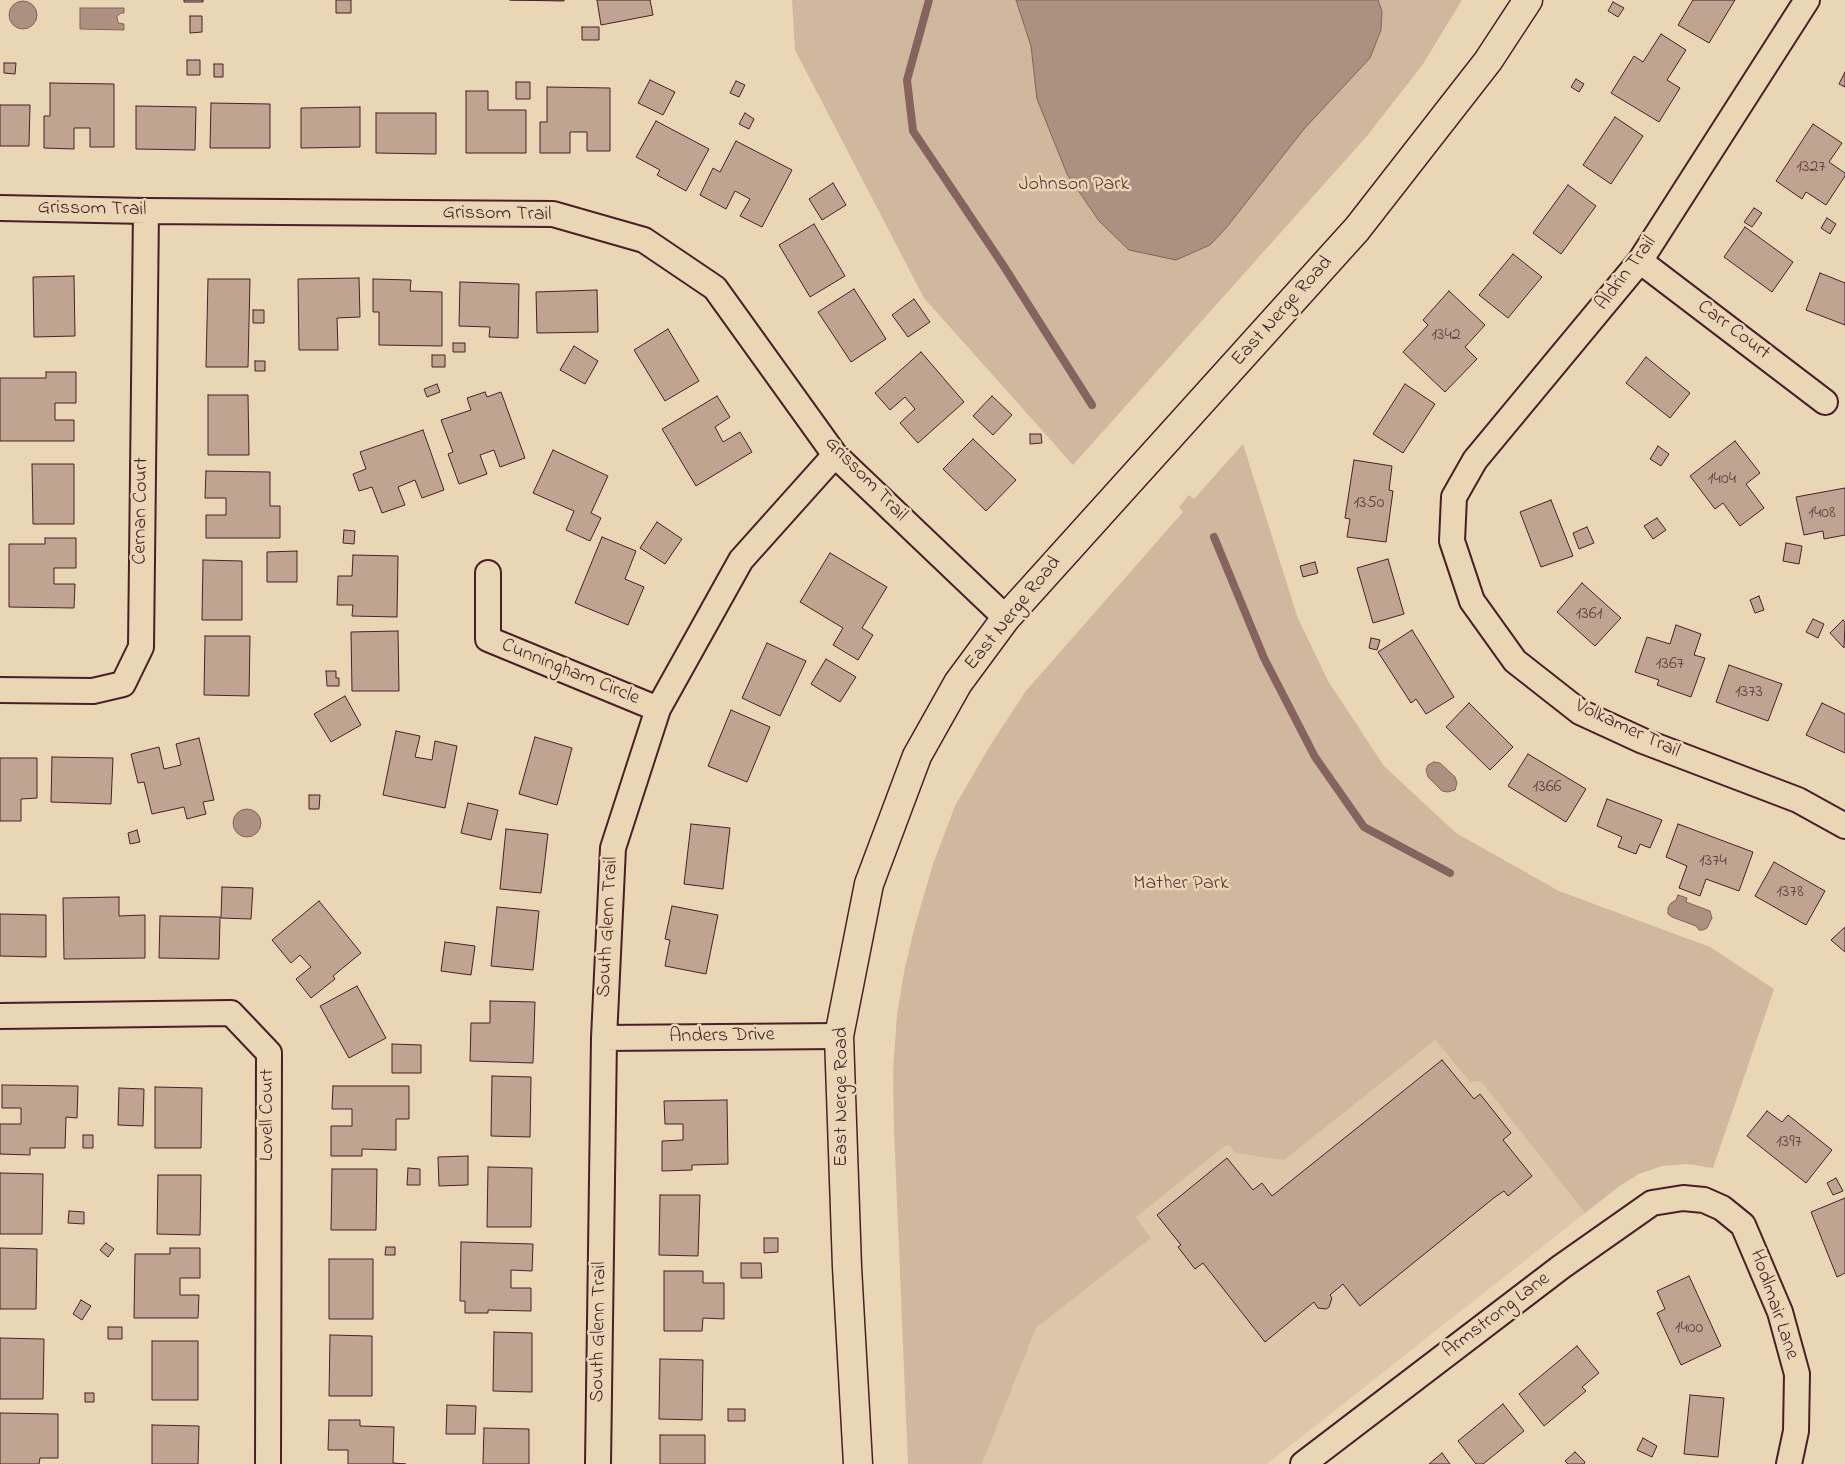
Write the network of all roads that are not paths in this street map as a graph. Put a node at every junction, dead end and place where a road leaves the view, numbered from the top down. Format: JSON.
{"nodes":[{"id":1,"x":1528,"y":0,"type":"edge"},
{"id":2,"x":1807,"y":0,"type":"edge"},
{"id":3,"x":0,"y":208,"type":"edge"},
{"id":4,"x":146,"y":211,"type":"junction"},
{"id":5,"x":1640,"y":261,"type":"junction"},
{"id":6,"x":1825,"y":402,"type":"dead end"},
{"id":7,"x":835,"y":455,"type":"junction"},
{"id":8,"x":1452,"y":542,"type":"joint"},
{"id":9,"x":488,"y":573,"type":"dead end"},
{"id":10,"x":1006,"y":618,"type":"junction"},
{"id":11,"x":0,"y":690,"type":"edge"},
{"id":12,"x":658,"y":709,"type":"junction"},
{"id":13,"x":1845,"y":826,"type":"edge"},
{"id":14,"x":0,"y":1016,"type":"edge"},
{"id":15,"x":839,"y":1036,"type":"junction"},
{"id":16,"x":604,"y":1038,"type":"junction"},
{"id":17,"x":1704,"y":1200,"type":"joint"},
{"id":18,"x":268,"y":1464,"type":"edge"},
{"id":19,"x":598,"y":1464,"type":"edge"},
{"id":20,"x":858,"y":1464,"type":"edge"},
{"id":21,"x":1303,"y":1464,"type":"edge"},
{"id":22,"x":1789,"y":1464,"type":"edge"}],
"edges":[{"from":1,"to":10,"type":"main road","name":"East Nerge Road"},
{"from":2,"to":5,"type":"street","name":"Aldrin Trail"},
{"from":3,"to":4,"type":"street","name":"Grissom Trail"},
{"from":4,"to":7,"type":"street","name":"Grissom Trail"},
{"from":4,"to":11,"type":"street","name":"Cernan Court"},
{"from":5,"to":6,"type":"street","name":"Carr Court"},
{"from":5,"to":8,"type":"street","name":"Aldrin Trail"},
{"from":7,"to":10,"type":"street","name":"Grissom Trail"},
{"from":7,"to":12,"type":"street","name":"South Glenn Trail"},
{"from":8,"to":13,"type":"street","name":"Volkamer Trail"},
{"from":9,"to":12,"type":"street","name":"Cunningham Circle"},
{"from":10,"to":15,"type":"main road","name":"East Nerge Road"},
{"from":12,"to":16,"type":"street","name":"South Glenn Trail"},
{"from":14,"to":18,"type":"street","name":"Lovell Court"},
{"from":15,"to":16,"type":"street","name":"Anders Drive"},
{"from":15,"to":20,"type":"main road","name":"East Nerge Road"},
{"from":16,"to":19,"type":"street","name":"South Glenn Trail"},
{"from":17,"to":21,"type":"street","name":"Armstrong Lane"},
{"from":17,"to":22,"type":"street","name":"Hodlmair Lane"}]}
